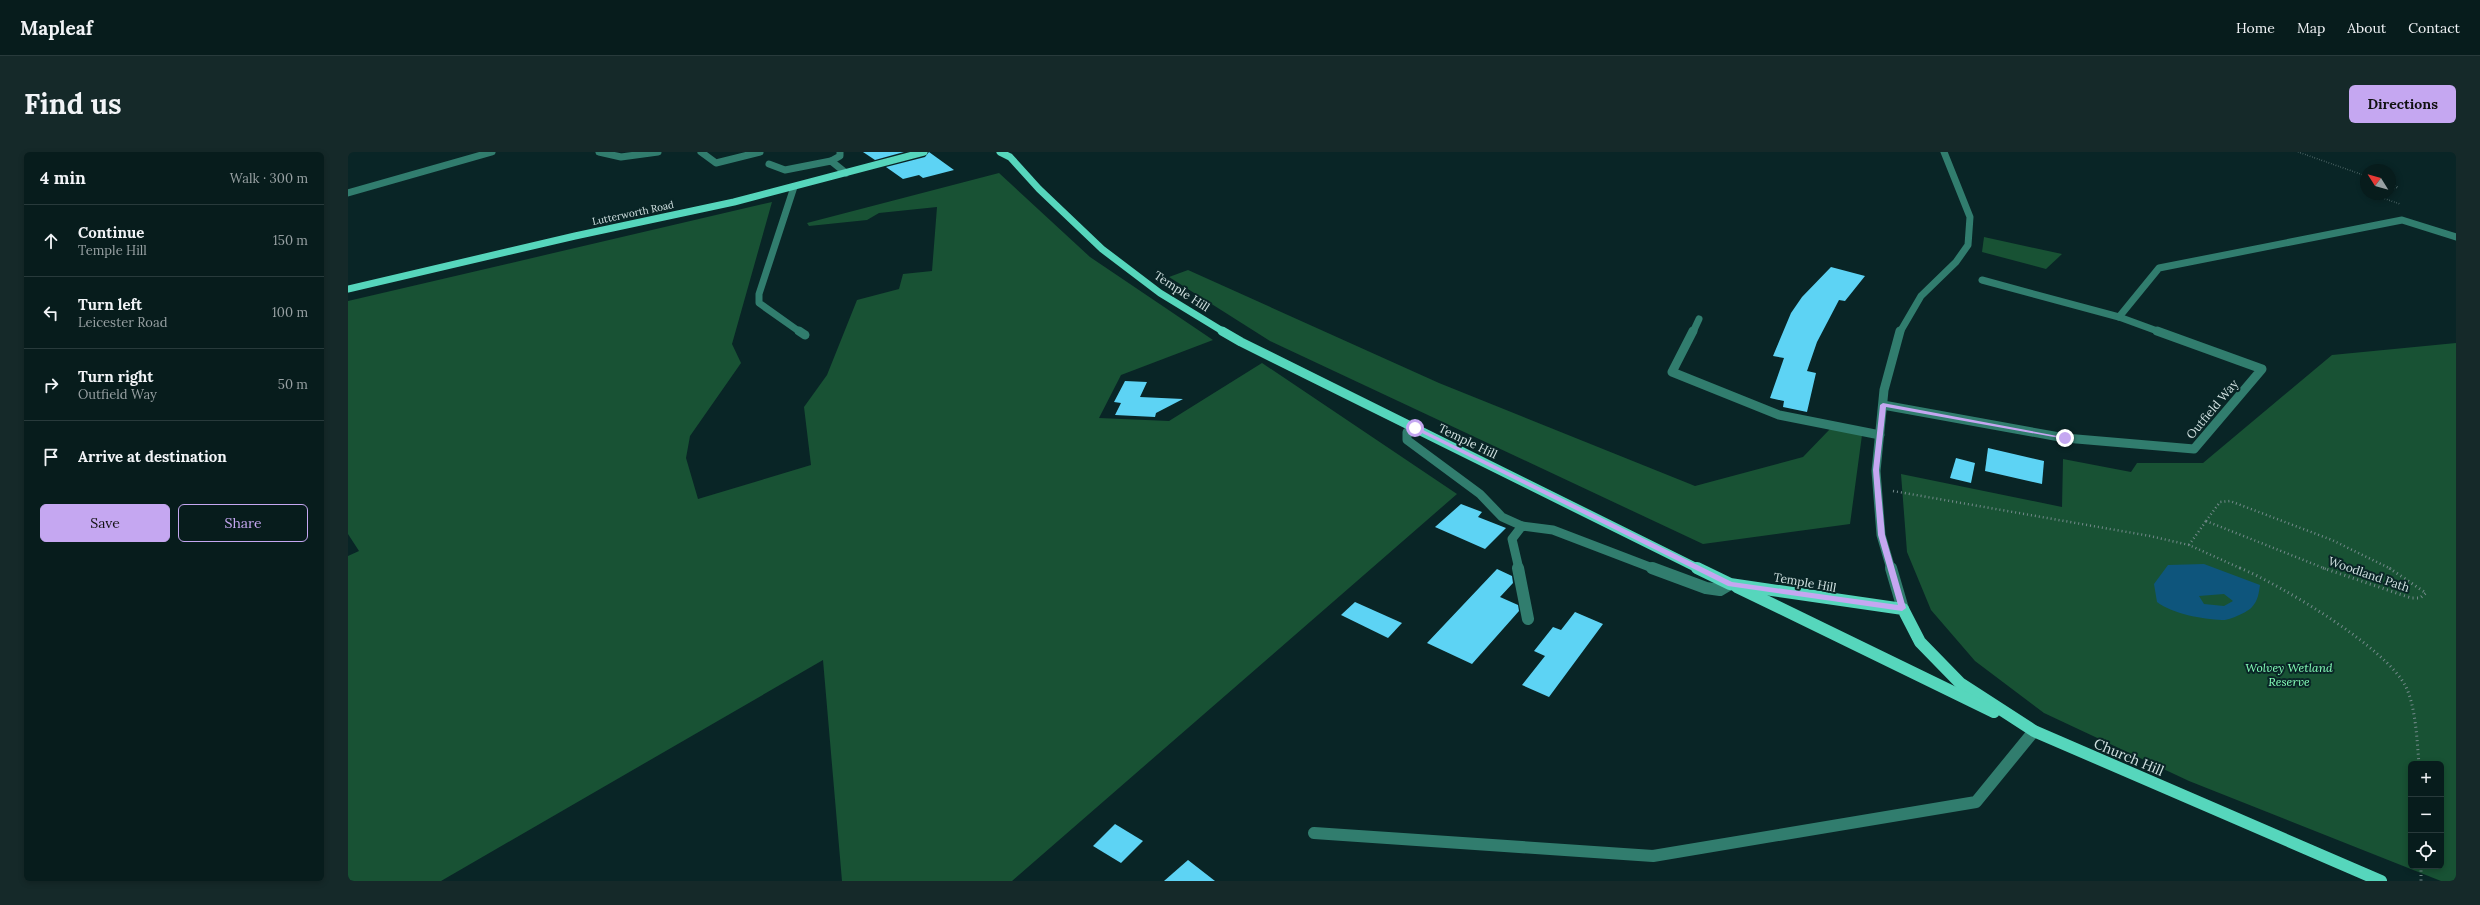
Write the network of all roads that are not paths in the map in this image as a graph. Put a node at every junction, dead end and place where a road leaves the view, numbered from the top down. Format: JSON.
{"nodes":[{"id":1,"x":492,"y":152,"type":"edge"},
{"id":2,"x":599,"y":152,"type":"edge"},
{"id":3,"x":658,"y":152,"type":"edge"},
{"id":4,"x":701,"y":152,"type":"edge"},
{"id":5,"x":760,"y":152,"type":"edge"},
{"id":6,"x":840,"y":152,"type":"edge"},
{"id":7,"x":930,"y":152,"type":"edge"},
{"id":8,"x":1000,"y":152,"type":"edge"},
{"id":9,"x":1944,"y":152,"type":"edge"},
{"id":10,"x":923,"y":153,"type":"edge"},
{"id":11,"x":1010,"y":154,"type":"edge"},
{"id":12,"x":831,"y":161,"type":"junction"},
{"id":13,"x":770,"y":164,"type":"dead end"},
{"id":14,"x":846,"y":173,"type":"junction"},
{"id":15,"x":794,"y":187,"type":"junction"},
{"id":16,"x":348,"y":193,"type":"edge"},
{"id":17,"x":2456,"y":237,"type":"edge"},
{"id":18,"x":1982,"y":280,"type":"dead end"},
{"id":19,"x":348,"y":289,"type":"edge"},
{"id":20,"x":2119,"y":317,"type":"junction"},
{"id":21,"x":1699,"y":318,"type":"dead end"},
{"id":22,"x":805,"y":335,"type":"dead end"},
{"id":23,"x":1883,"y":405,"type":"junction"},
{"id":24,"x":1415,"y":428,"type":"junction"},
{"id":25,"x":1880,"y":435,"type":"junction"},
{"id":26,"x":1522,"y":526,"type":"junction"},
{"id":27,"x":1730,"y":584,"type":"junction"},
{"id":28,"x":1902,"y":608,"type":"junction"},
{"id":29,"x":1528,"y":619,"type":"dead end"},
{"id":30,"x":2034,"y":731,"type":"junction"},
{"id":31,"x":1314,"y":833,"type":"dead end"},
{"id":32,"x":2381,"y":881,"type":"edge"}],
"edges":[{"from":1,"to":16,"type":"street"},
{"from":2,"to":3,"type":"street"},
{"from":4,"to":5,"type":"street"},
{"from":6,"to":12,"type":"street"},
{"from":7,"to":10,"type":"main road","name":"Lutterworth Road"},
{"from":8,"to":11,"type":"main road","name":"Temple Hill"},
{"from":9,"to":23,"type":"street"},
{"from":10,"to":14,"type":"main road","name":"Lutterworth Road"},
{"from":11,"to":24,"type":"main road","name":"Temple Hill"},
{"from":12,"to":13,"type":"street"},
{"from":12,"to":14,"type":"street"},
{"from":14,"to":15,"type":"main road","name":"Lutterworth Road"},
{"from":15,"to":19,"type":"main road","name":"Lutterworth Road"},
{"from":15,"to":22,"type":"street"},
{"from":17,"to":20,"type":"street"},
{"from":18,"to":20,"type":"street","name":"Outfield Way"},
{"from":20,"to":23,"type":"street","name":"Outfield Way"},
{"from":21,"to":25,"type":"street"},
{"from":23,"to":25,"type":"street"},
{"from":24,"to":26,"type":"street"},
{"from":24,"to":27,"type":"main road","name":"Temple Hill"},
{"from":25,"to":28,"type":"street"},
{"from":26,"to":27,"type":"street"},
{"from":26,"to":29,"type":"street"},
{"from":27,"to":28,"type":"main road","name":"Temple Hill"},
{"from":27,"to":30,"type":"main road"},
{"from":28,"to":30,"type":"main road","name":"Church Hill"},
{"from":30,"to":31,"type":"street"},
{"from":30,"to":32,"type":"main road","name":"Church Hill"}]}
